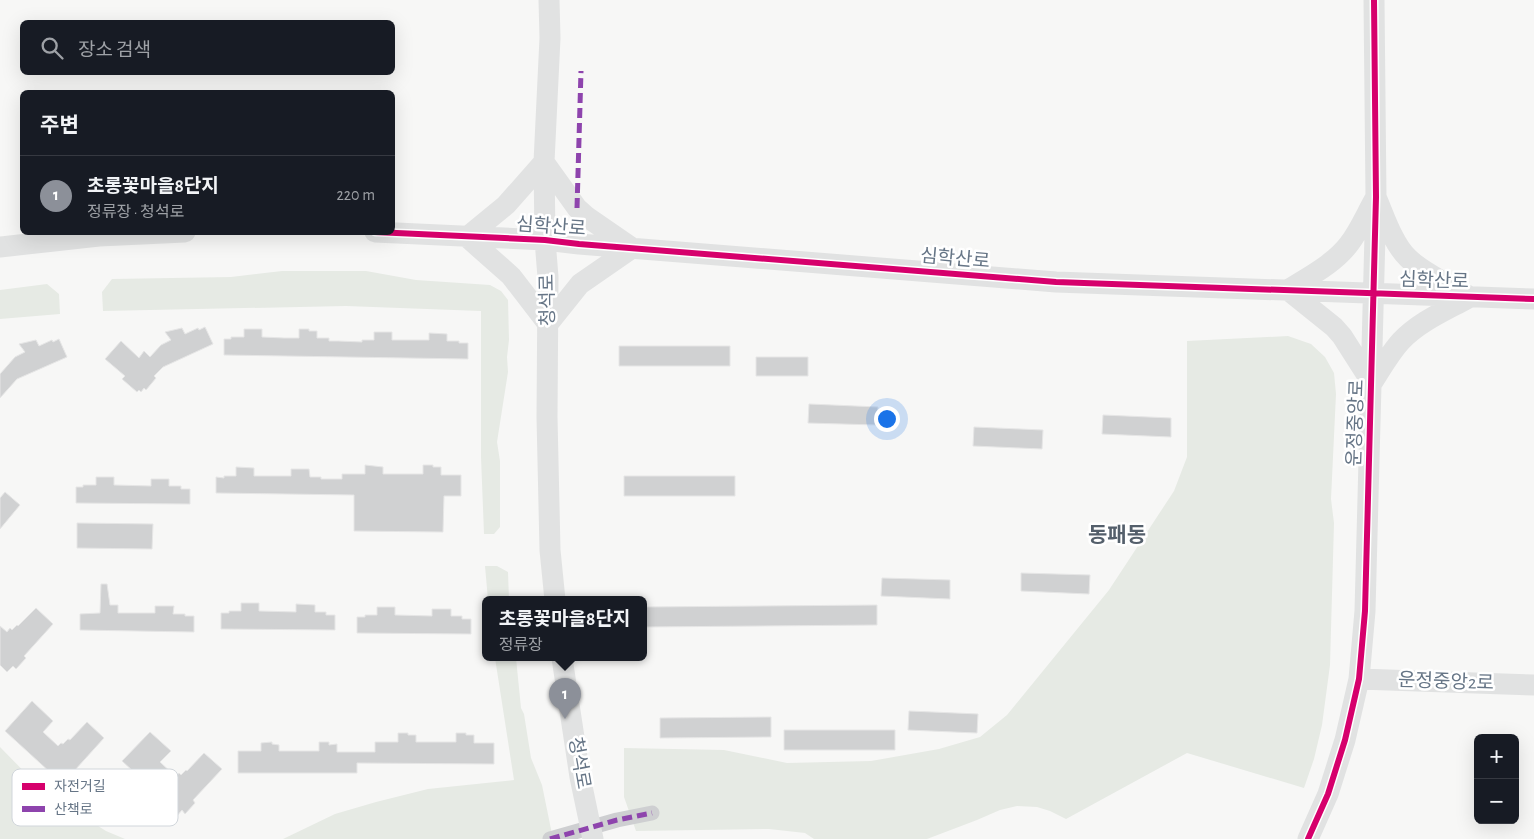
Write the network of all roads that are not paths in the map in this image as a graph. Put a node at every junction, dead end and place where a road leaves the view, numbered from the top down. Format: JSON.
{"nodes":[{"id":1,"x":549,"y":0,"type":"edge"},
{"id":2,"x":1374,"y":0,"type":"edge"},
{"id":3,"x":544,"y":162,"type":"junction"},
{"id":4,"x":1376,"y":197,"type":"junction"},
{"id":5,"x":395,"y":233,"type":"edge"},
{"id":6,"x":120,"y":235,"type":"edge"},
{"id":7,"x":467,"y":236,"type":"junction"},
{"id":8,"x":545,"y":240,"type":"junction"},
{"id":9,"x":0,"y":247,"type":"edge"},
{"id":10,"x":632,"y":248,"type":"junction"},
{"id":11,"x":1288,"y":290,"type":"junction"},
{"id":12,"x":1374,"y":293,"type":"junction"},
{"id":13,"x":1470,"y":297,"type":"junction"},
{"id":14,"x":1531,"y":299,"type":"edge"},
{"id":15,"x":548,"y":324,"type":"junction"},
{"id":16,"x":1372,"y":383,"type":"junction"},
{"id":17,"x":555,"y":596,"type":"edge"},
{"id":18,"x":562,"y":661,"type":"edge"},
{"id":19,"x":1359,"y":679,"type":"junction"},
{"id":20,"x":1534,"y":685,"type":"edge"},
{"id":21,"x":652,"y":813,"type":"dead end"},
{"id":22,"x":552,"y":839,"type":"edge"},
{"id":23,"x":593,"y":839,"type":"edge"},
{"id":24,"x":1308,"y":839,"type":"edge"}],
"edges":[{"from":1,"to":3,"type":"street","name":"청석로"},
{"from":2,"to":4,"type":"street","name":"운정중앙로"},
{"from":3,"to":7,"type":"street"},
{"from":3,"to":8,"type":"street","name":"청석로"},
{"from":3,"to":10,"type":"street"},
{"from":4,"to":11,"type":"street"},
{"from":4,"to":12,"type":"street","name":"운정중앙로"},
{"from":4,"to":13,"type":"street"},
{"from":5,"to":7,"type":"street","name":"심학산로"},
{"from":6,"to":9,"type":"street"},
{"from":7,"to":8,"type":"street","name":"심학산로"},
{"from":7,"to":15,"type":"street"},
{"from":8,"to":10,"type":"street","name":"심학산로"},
{"from":8,"to":15,"type":"street","name":"청석로"},
{"from":10,"to":11,"type":"street","name":"심학산로"},
{"from":10,"to":15,"type":"street"},
{"from":11,"to":12,"type":"street","name":"심학산로"},
{"from":11,"to":16,"type":"street"},
{"from":12,"to":13,"type":"street","name":"심학산로"},
{"from":12,"to":16,"type":"street","name":"운정중앙로"},
{"from":13,"to":14,"type":"street","name":"심학산로"},
{"from":13,"to":16,"type":"street"},
{"from":15,"to":17,"type":"street","name":"청석로"},
{"from":16,"to":19,"type":"street","name":"운정중앙로"},
{"from":18,"to":23,"type":"street","name":"청석로"},
{"from":19,"to":20,"type":"street","name":"운정중앙2로"},
{"from":19,"to":24,"type":"street","name":"운정중앙로"},
{"from":21,"to":22,"type":"street"}]}
